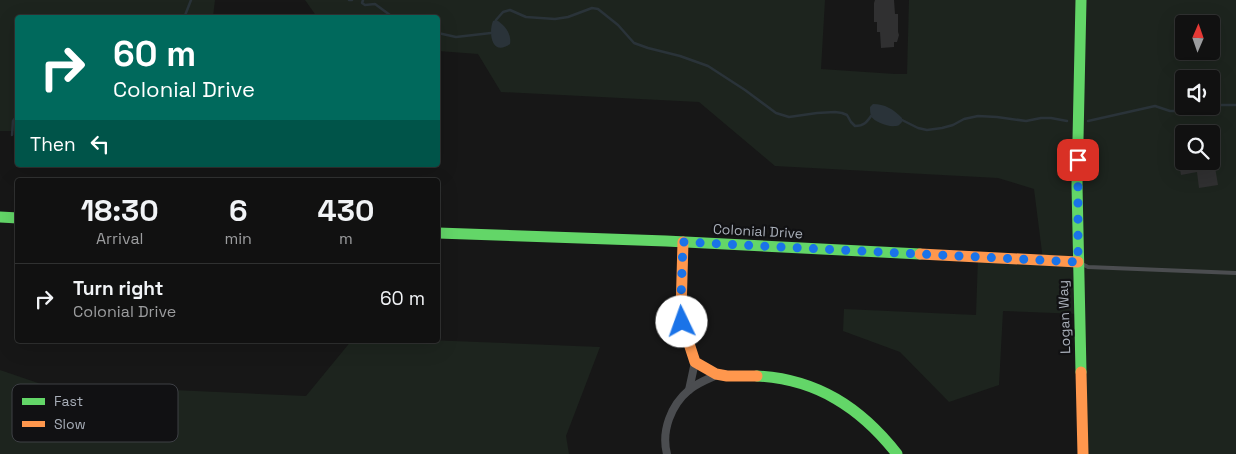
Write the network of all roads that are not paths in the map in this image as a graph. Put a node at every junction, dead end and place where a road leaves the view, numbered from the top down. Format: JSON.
{"nodes":[{"id":1,"x":1081,"y":0,"type":"edge"},
{"id":2,"x":0,"y":218,"type":"edge"},
{"id":3,"x":15,"y":218,"type":"edge"},
{"id":4,"x":440,"y":232,"type":"edge"},
{"id":5,"x":683,"y":242,"type":"junction"},
{"id":6,"x":1078,"y":262,"type":"junction"},
{"id":7,"x":1236,"y":273,"type":"edge"},
{"id":8,"x":695,"y":362,"type":"junction"},
{"id":9,"x":717,"y":375,"type":"junction"},
{"id":10,"x":689,"y":390,"type":"junction"},
{"id":11,"x":666,"y":454,"type":"edge"},
{"id":12,"x":897,"y":454,"type":"edge"},
{"id":13,"x":1083,"y":454,"type":"edge"}],
"edges":[{"from":1,"to":6,"type":"street","name":"Logan Way"},
{"from":2,"to":3,"type":"street"},
{"from":4,"to":5,"type":"street","name":"Colonial Drive"},
{"from":5,"to":6,"type":"street","name":"Colonial Drive"},
{"from":5,"to":8,"type":"street"},
{"from":6,"to":7,"type":"lane"},
{"from":6,"to":13,"type":"street","name":"Logan Way"},
{"from":8,"to":9,"type":"street"},
{"from":8,"to":10,"type":"street"},
{"from":9,"to":10,"type":"street"},
{"from":9,"to":12,"type":"street"},
{"from":10,"to":11,"type":"street"}]}
